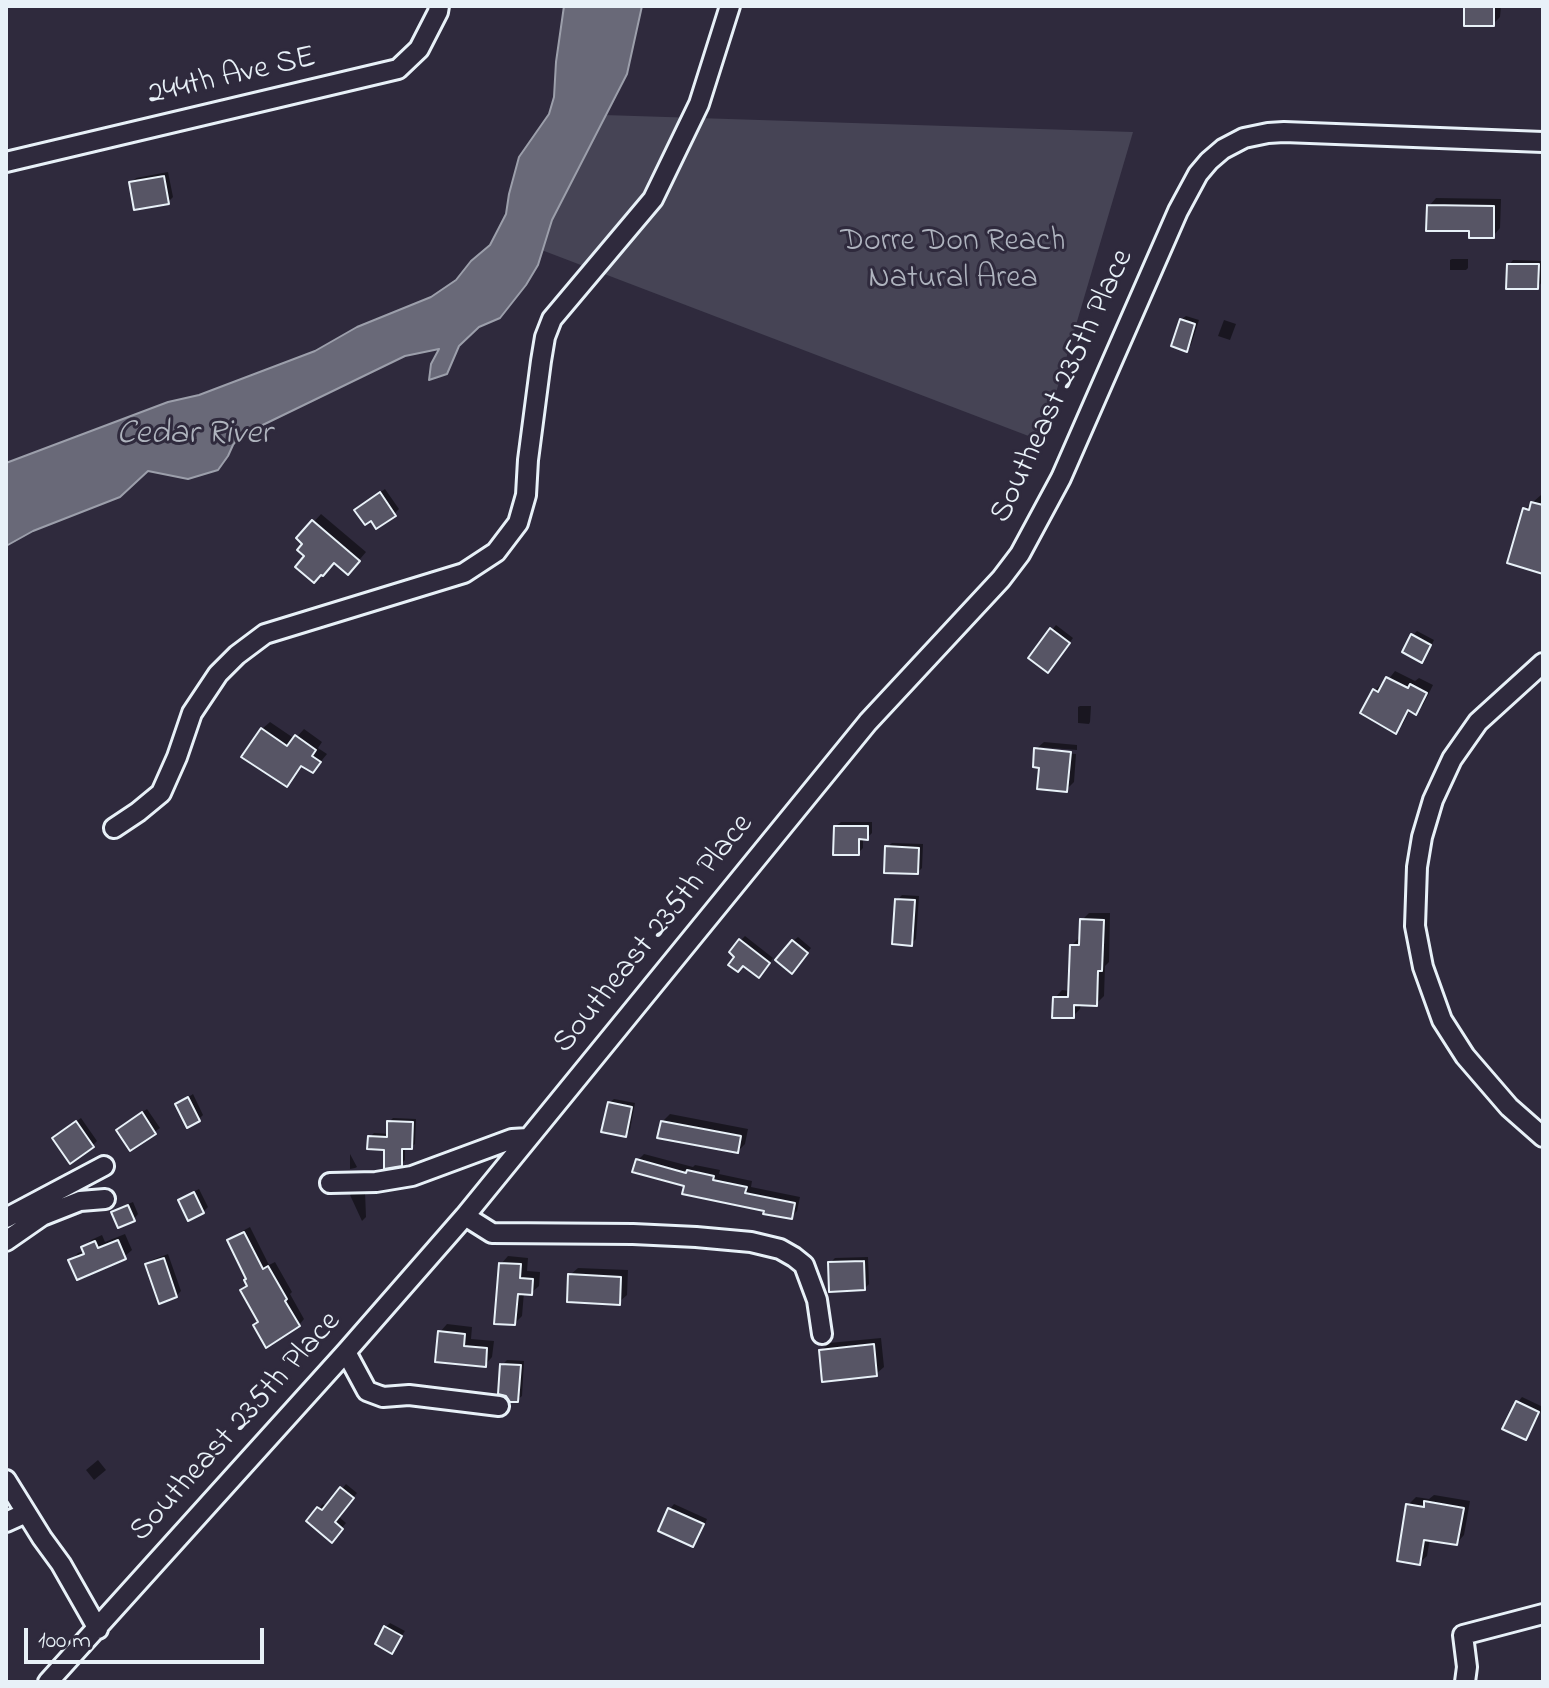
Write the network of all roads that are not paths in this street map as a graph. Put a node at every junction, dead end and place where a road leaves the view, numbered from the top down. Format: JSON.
{"nodes":[{"id":1,"x":439,"y":6,"type":"edge"},
{"id":2,"x":730,"y":6,"type":"edge"},
{"id":3,"x":1543,"y":142,"type":"edge"},
{"id":4,"x":6,"y":162,"type":"edge"},
{"id":5,"x":1543,"y":663,"type":"edge"},
{"id":6,"x":114,"y":828,"type":"dead end"},
{"id":7,"x":1543,"y":1137,"type":"edge"},
{"id":8,"x":528,"y":1138,"type":"junction"},
{"id":9,"x":104,"y":1166,"type":"dead end"},
{"id":10,"x":330,"y":1183,"type":"dead end"},
{"id":11,"x":105,"y":1199,"type":"dead end"},
{"id":12,"x":465,"y":1216,"type":"junction"},
{"id":13,"x":6,"y":1218,"type":"edge"},
{"id":14,"x":6,"y":1241,"type":"edge"},
{"id":15,"x":822,"y":1334,"type":"dead end"},
{"id":16,"x":346,"y":1352,"type":"junction"},
{"id":17,"x":499,"y":1406,"type":"dead end"},
{"id":18,"x":6,"y":1480,"type":"edge"},
{"id":19,"x":26,"y":1513,"type":"junction"},
{"id":20,"x":6,"y":1522,"type":"edge"},
{"id":21,"x":1543,"y":1614,"type":"edge"},
{"id":22,"x":98,"y":1629,"type":"junction"},
{"id":23,"x":48,"y":1682,"type":"edge"},
{"id":24,"x":1465,"y":1682,"type":"edge"}],
"edges":[{"from":1,"to":4,"type":"street","name":"244th Ave SE"},
{"from":2,"to":6,"type":"street"},
{"from":3,"to":8,"type":"street","name":"Southeast 235th Place"},
{"from":5,"to":7,"type":"street"},
{"from":8,"to":10,"type":"street"},
{"from":8,"to":12,"type":"street","name":"Southeast 235th Place"},
{"from":9,"to":13,"type":"street"},
{"from":11,"to":14,"type":"street"},
{"from":12,"to":15,"type":"street"},
{"from":12,"to":16,"type":"street","name":"Southeast 235th Place"},
{"from":16,"to":17,"type":"street"},
{"from":16,"to":22,"type":"street","name":"Southeast 235th Place"},
{"from":18,"to":19,"type":"street"},
{"from":19,"to":20,"type":"street"},
{"from":19,"to":22,"type":"street"},
{"from":21,"to":24,"type":"street"},
{"from":22,"to":23,"type":"street","name":"Southeast 235th Place"}]}
